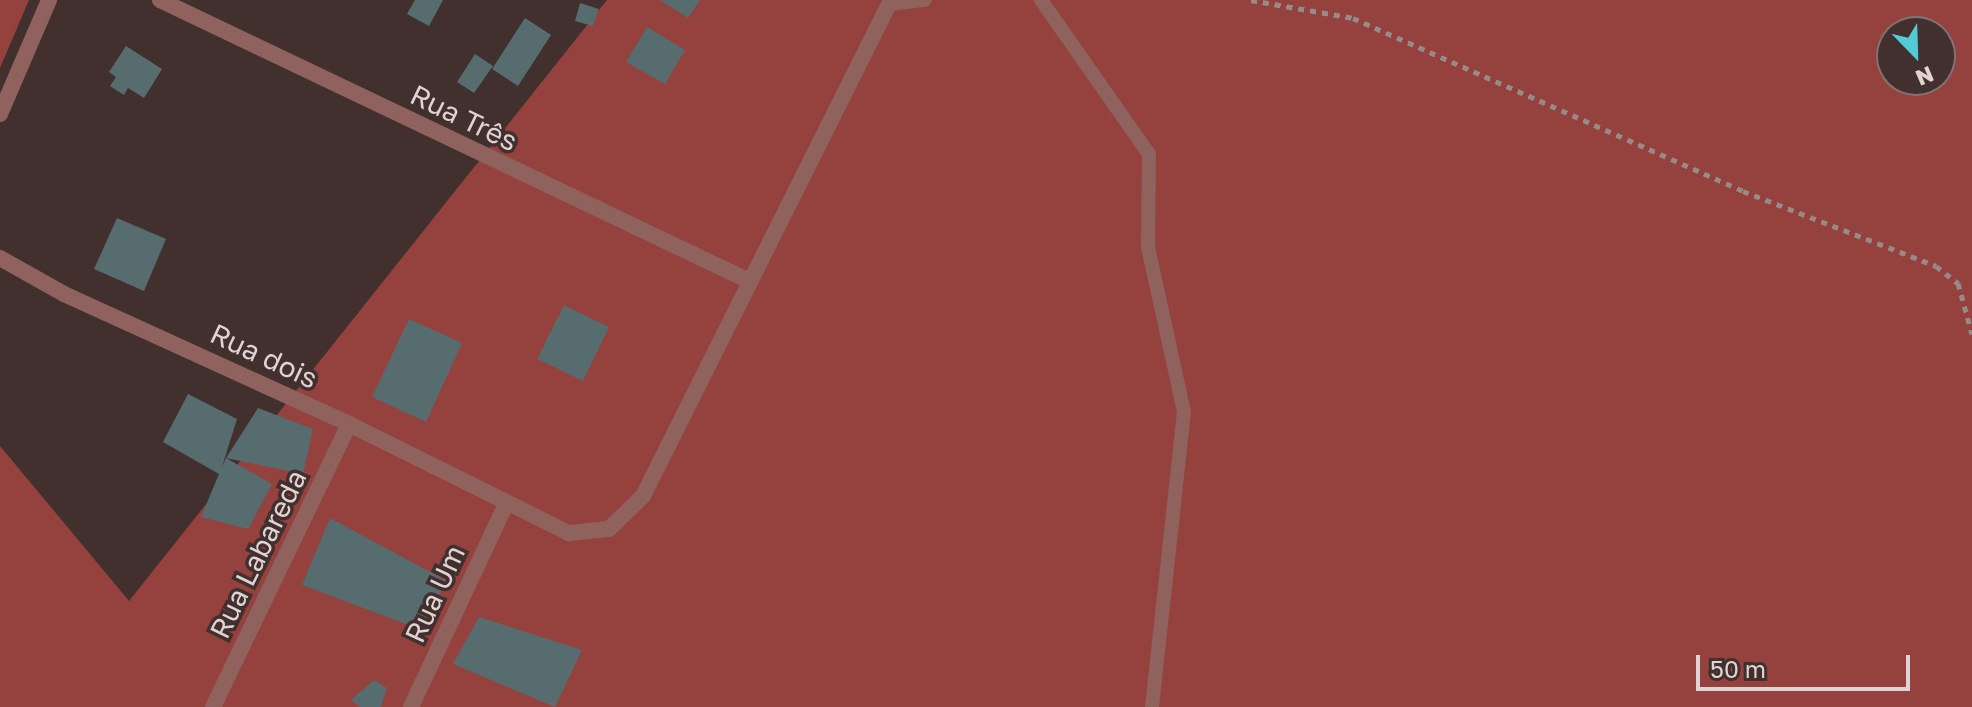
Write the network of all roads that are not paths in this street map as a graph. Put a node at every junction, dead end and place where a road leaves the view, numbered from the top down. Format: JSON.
{"nodes":[{"id":1,"x":49,"y":0,"type":"edge"},
{"id":2,"x":160,"y":0,"type":"edge"},
{"id":3,"x":925,"y":0,"type":"edge"},
{"id":4,"x":1041,"y":0,"type":"edge"},
{"id":5,"x":887,"y":1,"type":"edge"},
{"id":6,"x":0,"y":114,"type":"edge"},
{"id":7,"x":0,"y":258,"type":"edge"},
{"id":8,"x":747,"y":280,"type":"junction"},
{"id":9,"x":349,"y":424,"type":"junction"},
{"id":10,"x":506,"y":504,"type":"junction"},
{"id":11,"x":213,"y":707,"type":"edge"},
{"id":12,"x":411,"y":707,"type":"edge"},
{"id":13,"x":1152,"y":707,"type":"edge"}],
"edges":[{"from":1,"to":6,"type":"street"},
{"from":2,"to":8,"type":"street","name":"Rua Três"},
{"from":3,"to":5,"type":"lane"},
{"from":4,"to":13,"type":"lane"},
{"from":5,"to":8,"type":"street","name":"Rua dois"},
{"from":7,"to":9,"type":"street","name":"Rua dois"},
{"from":8,"to":10,"type":"street","name":"Rua dois"},
{"from":9,"to":10,"type":"street","name":"Rua dois"},
{"from":9,"to":11,"type":"street","name":"Rua Labareda"},
{"from":10,"to":12,"type":"street","name":"Rua Um"}]}
